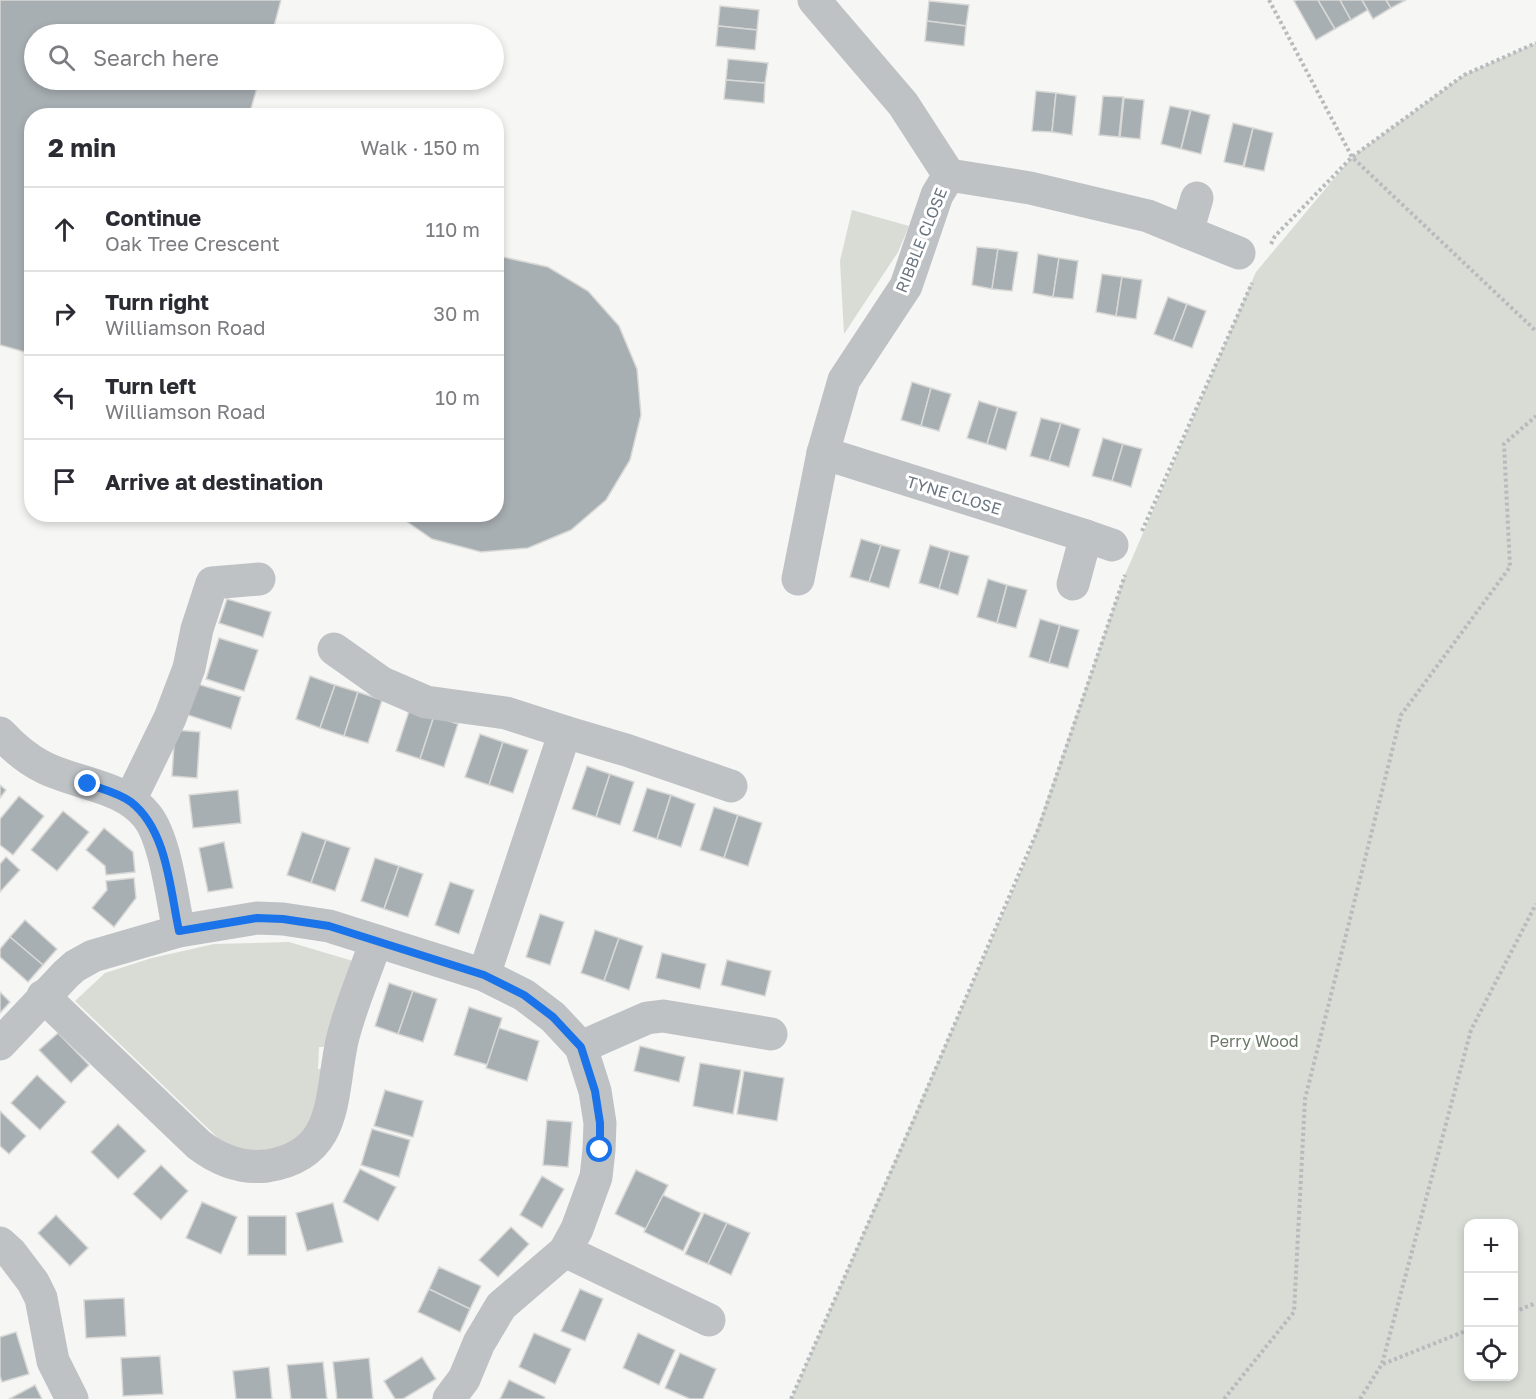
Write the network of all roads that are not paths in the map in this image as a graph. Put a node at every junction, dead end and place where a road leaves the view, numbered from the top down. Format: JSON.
{"nodes":[{"id":1,"x":813,"y":0,"type":"edge"},
{"id":2,"x":948,"y":175,"type":"junction"},
{"id":3,"x":1197,"y":198,"type":"dead end"},
{"id":4,"x":1187,"y":232,"type":"junction"},
{"id":5,"x":1254,"y":259,"type":"road end"},
{"id":6,"x":823,"y":453,"type":"junction"},
{"id":7,"x":260,"y":579,"type":"dead end"},
{"id":8,"x":798,"y":579,"type":"dead end"},
{"id":9,"x":1073,"y":584,"type":"dead end"},
{"id":10,"x":334,"y":649,"type":"dead end"},
{"id":11,"x":565,"y":732,"type":"junction"},
{"id":12,"x":0,"y":733,"type":"edge"},
{"id":13,"x":731,"y":786,"type":"dead end"},
{"id":14,"x":130,"y":800,"type":"junction"},
{"id":15,"x":179,"y":931,"type":"junction"},
{"id":16,"x":376,"y":941,"type":"junction"},
{"id":17,"x":484,"y":975,"type":"junction"},
{"id":18,"x":43,"y":996,"type":"junction"},
{"id":19,"x":771,"y":1034,"type":"dead end"},
{"id":20,"x":0,"y":1044,"type":"edge"},
{"id":21,"x":581,"y":1047,"type":"junction"},
{"id":22,"x":0,"y":1243,"type":"edge"},
{"id":23,"x":565,"y":1251,"type":"junction"},
{"id":24,"x":709,"y":1320,"type":"dead end"},
{"id":25,"x":72,"y":1399,"type":"edge"},
{"id":26,"x":449,"y":1399,"type":"edge"}],
"edges":[{"from":1,"to":2,"type":"street","name":"RIBBLE CLOSE"},
{"from":2,"to":4,"type":"street"},
{"from":2,"to":6,"type":"street","name":"RIBBLE CLOSE"},
{"from":3,"to":4,"type":"street"},
{"from":4,"to":5,"type":"street"},
{"from":6,"to":8,"type":"street","name":"RIBBLE CLOSE"},
{"from":6,"to":9,"type":"street","name":"TYNE CLOSE"},
{"from":7,"to":14,"type":"street"},
{"from":10,"to":11,"type":"street"},
{"from":11,"to":13,"type":"street"},
{"from":11,"to":17,"type":"street"},
{"from":12,"to":14,"type":"street"},
{"from":14,"to":15,"type":"street"},
{"from":15,"to":16,"type":"street"},
{"from":15,"to":18,"type":"street"},
{"from":16,"to":17,"type":"street"},
{"from":16,"to":18,"type":"street"},
{"from":17,"to":21,"type":"street"},
{"from":18,"to":20,"type":"street"},
{"from":19,"to":21,"type":"street"},
{"from":21,"to":23,"type":"street"},
{"from":22,"to":25,"type":"street"},
{"from":23,"to":24,"type":"street"},
{"from":23,"to":26,"type":"street"}]}
